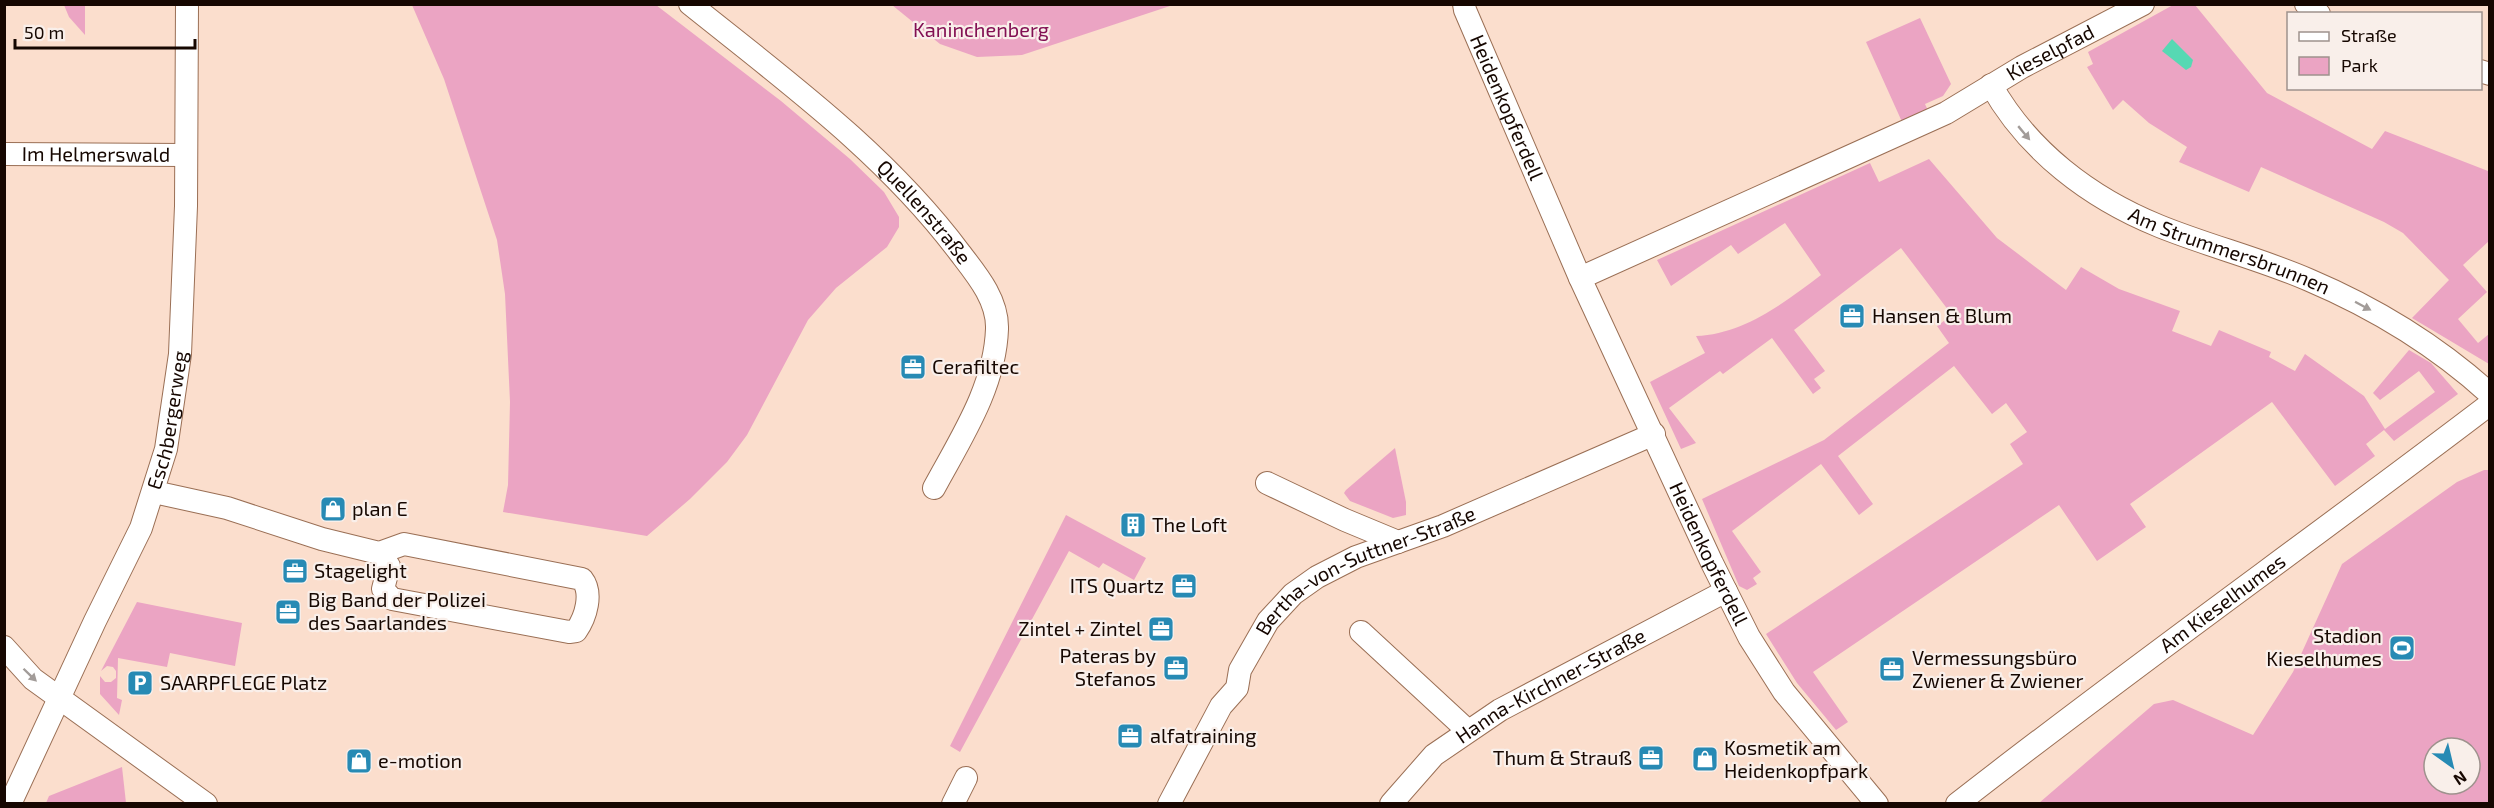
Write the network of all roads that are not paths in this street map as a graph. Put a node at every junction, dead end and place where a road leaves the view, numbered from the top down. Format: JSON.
{"nodes":[{"id":1,"x":187,"y":4,"type":"edge"},
{"id":2,"x":690,"y":4,"type":"edge"},
{"id":3,"x":1464,"y":4,"type":"edge"},
{"id":4,"x":2143,"y":4,"type":"edge"},
{"id":5,"x":1991,"y":85,"type":"junction"},
{"id":6,"x":4,"y":154,"type":"edge"},
{"id":7,"x":185,"y":155,"type":"junction"},
{"id":8,"x":1580,"y":278,"type":"junction"},
{"id":9,"x":2490,"y":394,"type":"edge"},
{"id":10,"x":2490,"y":404,"type":"edge"},
{"id":11,"x":1654,"y":434,"type":"junction"},
{"id":12,"x":1267,"y":483,"type":"dead end"},
{"id":13,"x":934,"y":488,"type":"dead end"},
{"id":14,"x":154,"y":492,"type":"junction"},
{"id":15,"x":1398,"y":542,"type":"junction"},
{"id":16,"x":380,"y":553,"type":"junction"},
{"id":17,"x":1726,"y":591,"type":"junction"},
{"id":18,"x":1361,"y":632,"type":"dead end"},
{"id":19,"x":4,"y":647,"type":"edge"},
{"id":20,"x":60,"y":697,"type":"junction"},
{"id":21,"x":1467,"y":730,"type":"junction"},
{"id":22,"x":966,"y":778,"type":"dead end"},
{"id":23,"x":10,"y":804,"type":"edge"},
{"id":24,"x":207,"y":804,"type":"edge"},
{"id":25,"x":952,"y":804,"type":"edge"},
{"id":26,"x":1169,"y":804,"type":"edge"},
{"id":27,"x":1391,"y":804,"type":"edge"},
{"id":28,"x":1877,"y":804,"type":"edge"},
{"id":29,"x":1957,"y":804,"type":"edge"}],
"edges":[{"from":1,"to":7,"type":"street","name":"Eschbergerweg"},
{"from":2,"to":13,"type":"street","name":"Quellenstraße"},
{"from":3,"to":8,"type":"street","name":"Heidenkopferdell"},
{"from":4,"to":5,"type":"street","name":"Kieselpfad"},
{"from":5,"to":8,"type":"street"},
{"from":5,"to":9,"type":"street","name":"Am Strummersbrunnen","one_way":true},
{"from":6,"to":7,"type":"street","name":"Im Helmerswald"},
{"from":7,"to":14,"type":"street","name":"Eschbergerweg"},
{"from":8,"to":11,"type":"street","name":"Heidenkopferdell"},
{"from":10,"to":29,"type":"street","name":"Am Kieselhumes"},
{"from":11,"to":15,"type":"street","name":"Bertha-von-Suttner-Straße"},
{"from":11,"to":17,"type":"street","name":"Heidenkopferdell"},
{"from":12,"to":15,"type":"street"},
{"from":14,"to":16,"type":"street"},
{"from":14,"to":20,"type":"street","name":"Eschbergerweg"},
{"from":15,"to":26,"type":"street","name":"Bertha-von-Suttner-Straße"},
{"from":16,"to":16,"type":"street"},
{"from":17,"to":21,"type":"street","name":"Hanna-Kirchner-Straße"},
{"from":17,"to":28,"type":"street","name":"Heidenkopferdell"},
{"from":18,"to":21,"type":"street"},
{"from":19,"to":20,"type":"street","one_way":true},
{"from":20,"to":23,"type":"street","name":"Eschbergerweg"},
{"from":20,"to":24,"type":"street"},
{"from":21,"to":27,"type":"street","name":"Hanna-Kirchner-Straße"},
{"from":22,"to":25,"type":"street"}]}
